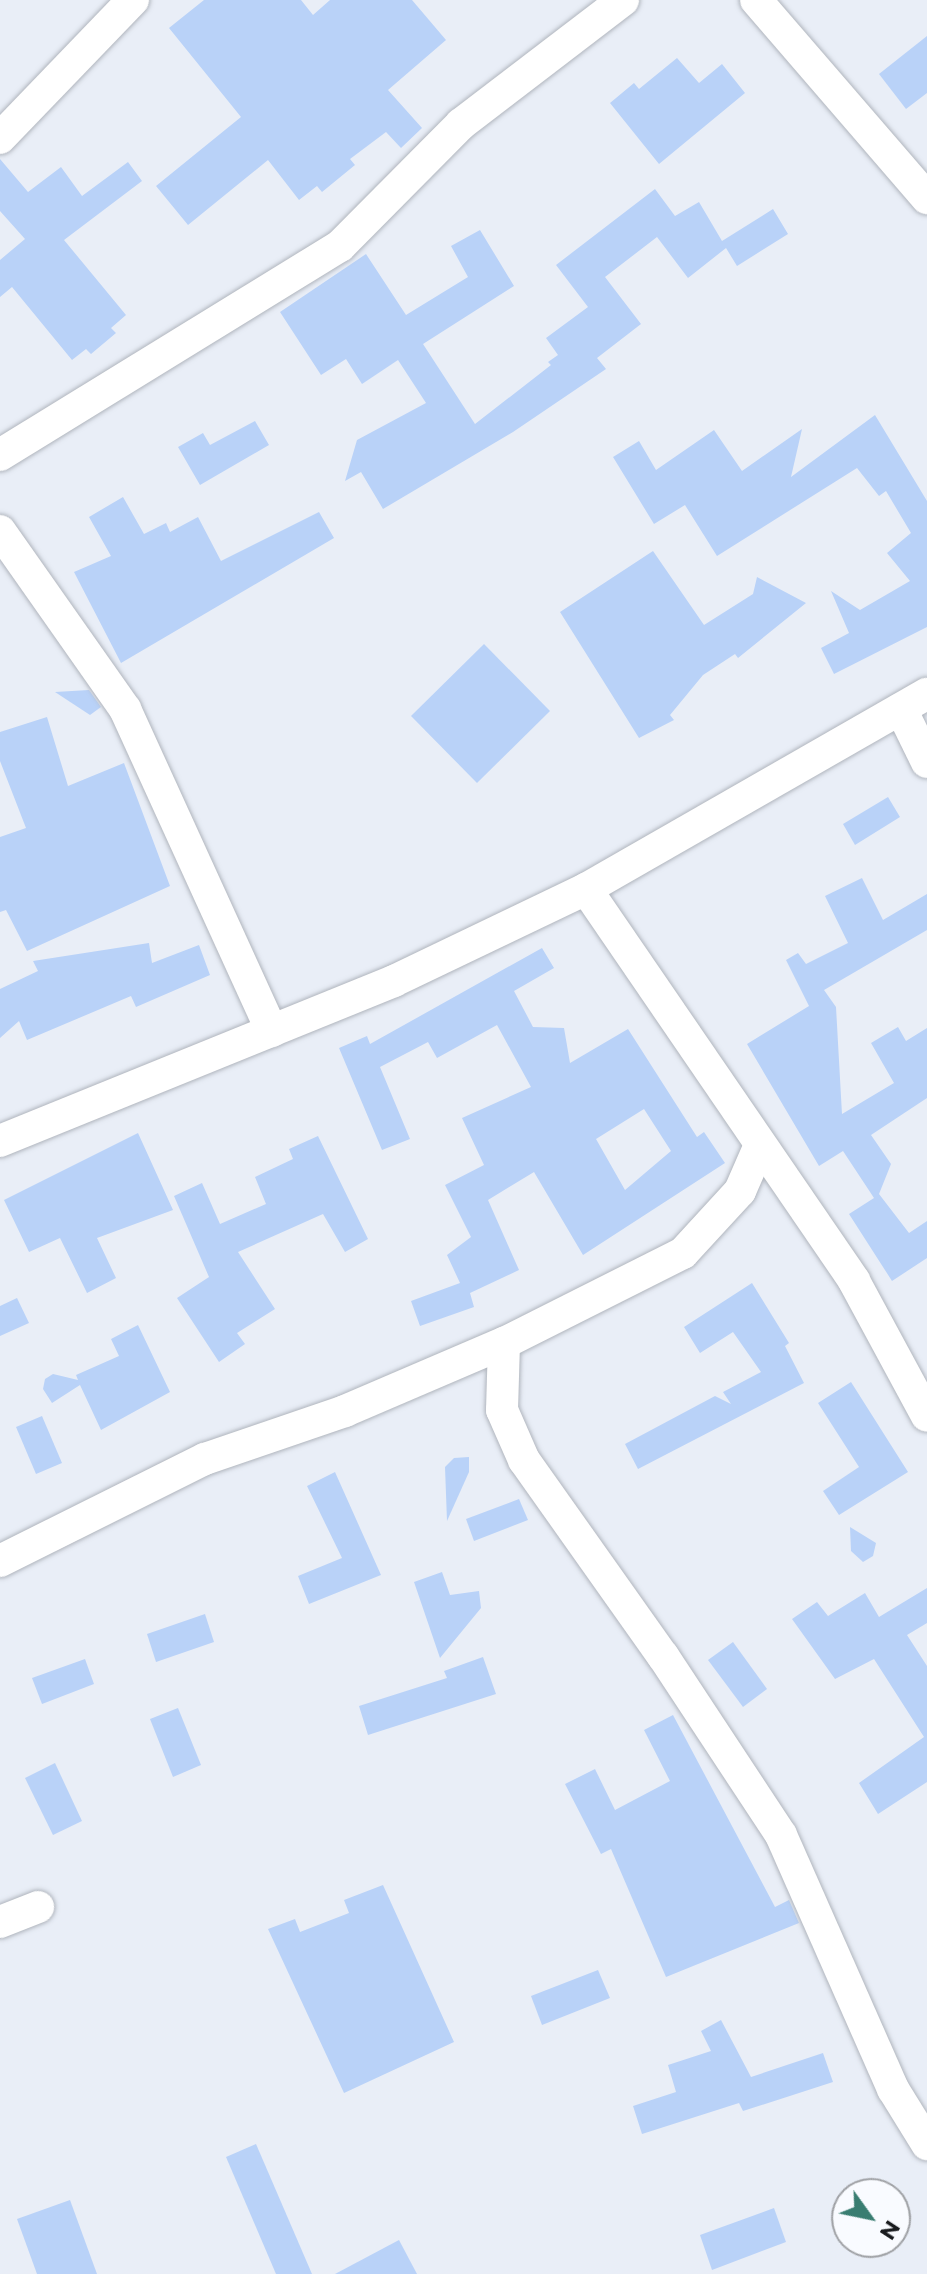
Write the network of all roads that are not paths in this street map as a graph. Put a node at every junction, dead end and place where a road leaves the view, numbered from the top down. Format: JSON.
{"nodes":[{"id":1,"x":133,"y":0,"type":"edge"},
{"id":2,"x":623,"y":0,"type":"edge"},
{"id":3,"x":756,"y":0,"type":"edge"},
{"id":4,"x":0,"y":138,"type":"edge"},
{"id":5,"x":927,"y":198,"type":"edge"},
{"id":6,"x":0,"y":455,"type":"edge"},
{"id":7,"x":0,"y":531,"type":"edge"},
{"id":8,"x":914,"y":702,"type":"edge"},
{"id":9,"x":927,"y":762,"type":"edge"},
{"id":10,"x":586,"y":889,"type":"junction"},
{"id":11,"x":272,"y":1031,"type":"junction"},
{"id":12,"x":0,"y":1141,"type":"edge"},
{"id":13,"x":760,"y":1145,"type":"junction"},
{"id":14,"x":504,"y":1343,"type":"junction"},
{"id":15,"x":927,"y":1416,"type":"edge"},
{"id":16,"x":0,"y":1561,"type":"edge"},
{"id":17,"x":38,"y":1907,"type":"dead end"},
{"id":18,"x":0,"y":1922,"type":"edge"},
{"id":19,"x":927,"y":2144,"type":"edge"}],
"edges":[{"from":1,"to":4,"type":"street"},
{"from":2,"to":6,"type":"street"},
{"from":3,"to":5,"type":"street"},
{"from":7,"to":11,"type":"street"},
{"from":8,"to":9,"type":"street"},
{"from":8,"to":10,"type":"street"},
{"from":10,"to":11,"type":"street"},
{"from":10,"to":13,"type":"street"},
{"from":11,"to":12,"type":"street"},
{"from":13,"to":14,"type":"street"},
{"from":13,"to":15,"type":"street"},
{"from":14,"to":16,"type":"street"},
{"from":14,"to":19,"type":"street"},
{"from":17,"to":18,"type":"street"}]}
